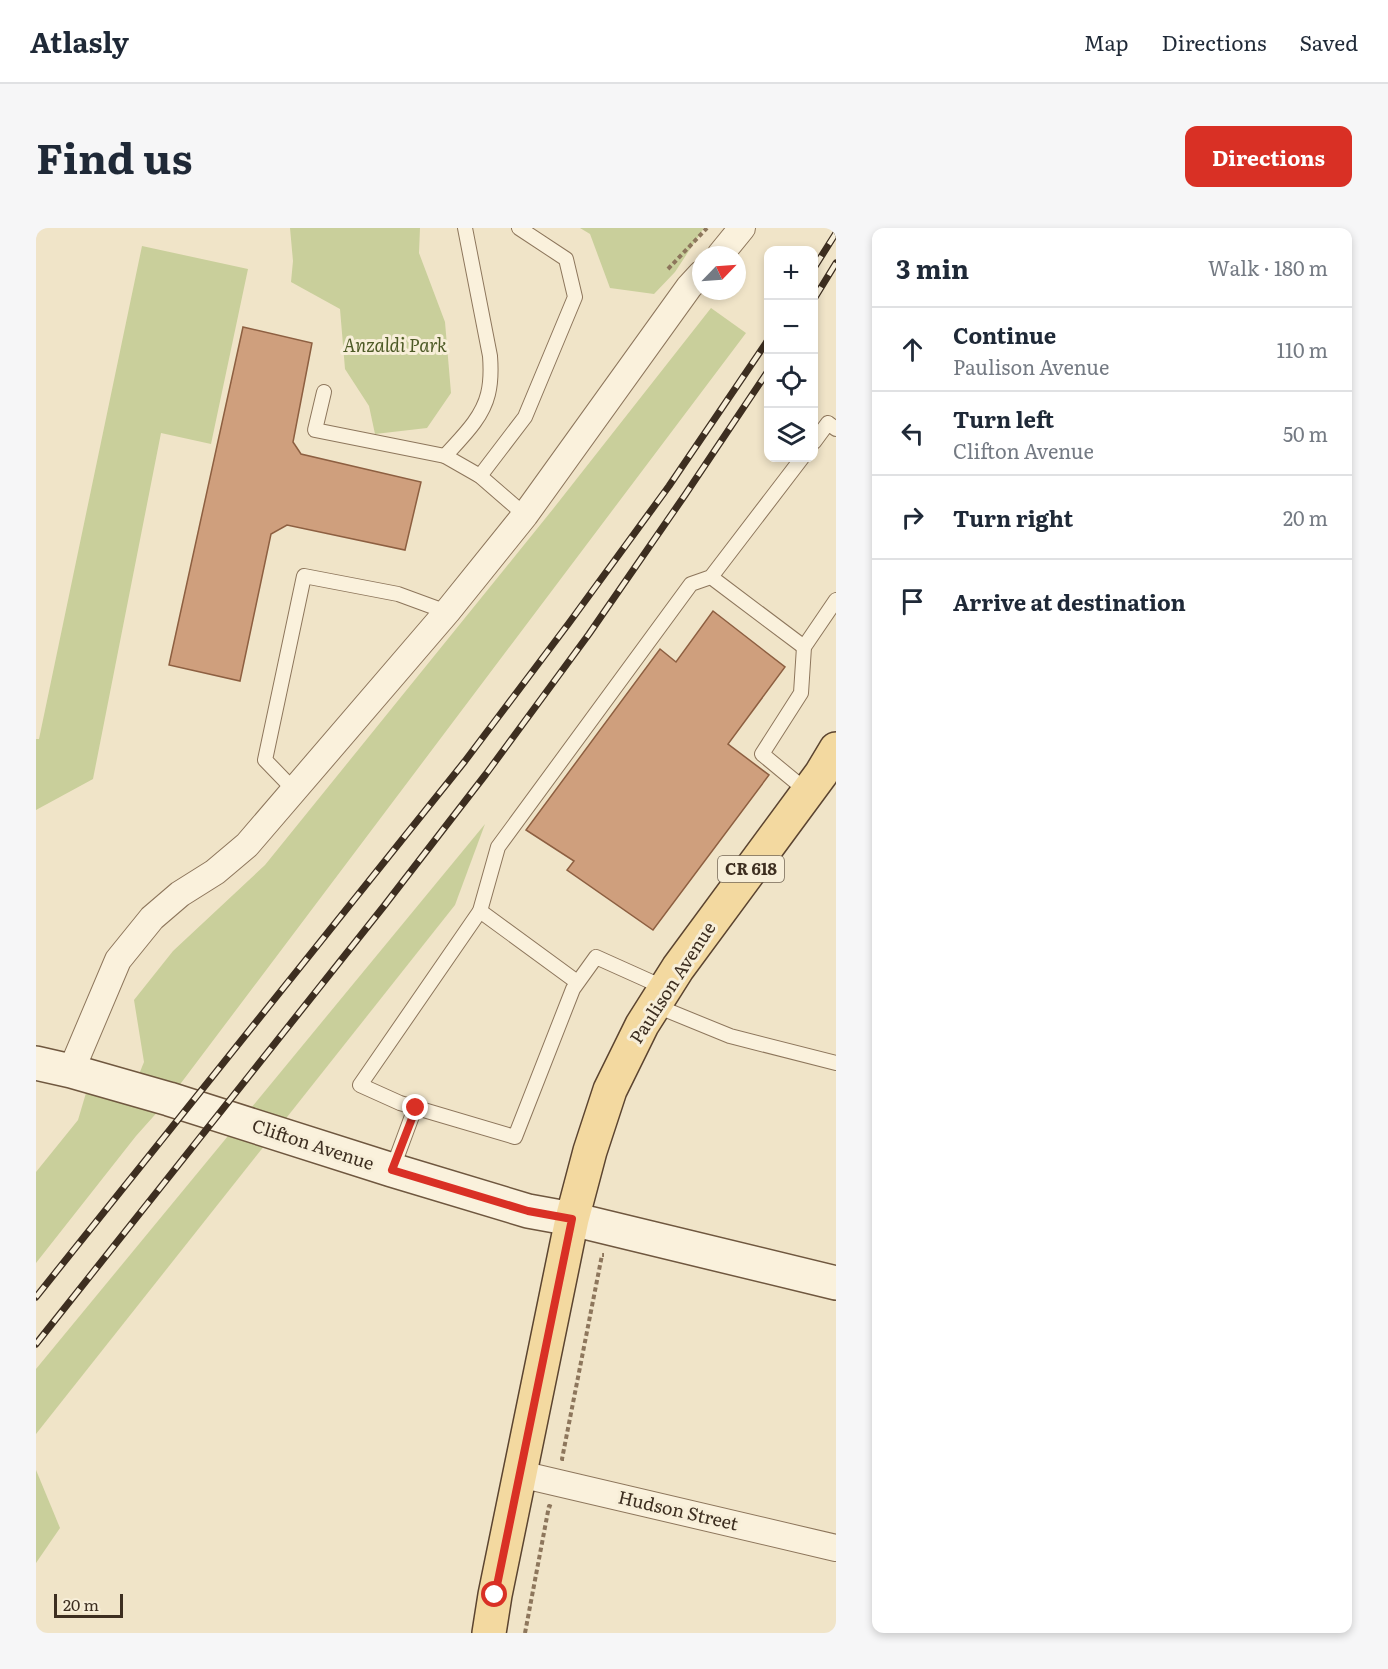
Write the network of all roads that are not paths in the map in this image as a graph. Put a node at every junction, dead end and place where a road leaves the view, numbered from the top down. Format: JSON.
{"nodes":[{"id":1,"x":465,"y":228,"type":"edge"},
{"id":2,"x":519,"y":228,"type":"edge"},
{"id":3,"x":742,"y":228,"type":"edge"},
{"id":4,"x":727,"y":246,"type":"edge"},
{"id":5,"x":692,"y":284,"type":"edge"},
{"id":6,"x":324,"y":392,"type":"dead end"},
{"id":7,"x":836,"y":429,"type":"edge"},
{"id":8,"x":818,"y":436,"type":"edge"},
{"id":9,"x":445,"y":456,"type":"junction"},
{"id":10,"x":799,"y":462,"type":"edge"},
{"id":11,"x":480,"y":476,"type":"junction"},
{"id":12,"x":525,"y":515,"type":"junction"},
{"id":13,"x":711,"y":577,"type":"junction"},
{"id":14,"x":836,"y":600,"type":"edge"},
{"id":15,"x":447,"y":612,"type":"junction"},
{"id":16,"x":804,"y":647,"type":"junction"},
{"id":17,"x":836,"y":749,"type":"edge"},
{"id":18,"x":294,"y":790,"type":"junction"},
{"id":19,"x":808,"y":792,"type":"junction"},
{"id":20,"x":480,"y":910,"type":"junction"},
{"id":21,"x":577,"y":982,"type":"junction"},
{"id":22,"x":660,"y":996,"type":"junction"},
{"id":23,"x":36,"y":1063,"type":"edge"},
{"id":24,"x":836,"y":1063,"type":"edge"},
{"id":25,"x":71,"y":1071,"type":"junction"},
{"id":26,"x":416,"y":1108,"type":"junction"},
{"id":27,"x":392,"y":1170,"type":"junction"},
{"id":28,"x":572,"y":1219,"type":"junction"},
{"id":29,"x":836,"y":1283,"type":"edge"},
{"id":30,"x":519,"y":1474,"type":"junction"},
{"id":31,"x":836,"y":1548,"type":"edge"},
{"id":32,"x":489,"y":1633,"type":"edge"}],
"edges":[{"from":1,"to":9,"type":"lane"},
{"from":2,"to":11,"type":"lane"},
{"from":3,"to":4,"type":"street"},
{"from":5,"to":12,"type":"street"},
{"from":6,"to":9,"type":"lane"},
{"from":7,"to":8,"type":"lane"},
{"from":9,"to":11,"type":"lane"},
{"from":10,"to":13,"type":"lane"},
{"from":11,"to":12,"type":"lane"},
{"from":12,"to":15,"type":"street"},
{"from":13,"to":16,"type":"lane"},
{"from":13,"to":20,"type":"lane"},
{"from":14,"to":16,"type":"lane"},
{"from":15,"to":18,"type":"street"},
{"from":15,"to":18,"type":"lane"},
{"from":16,"to":19,"type":"lane"},
{"from":17,"to":19,"type":"main road","name":"Paulison Avenue","number":"CR 618"},
{"from":18,"to":25,"type":"street"},
{"from":19,"to":22,"type":"main road","name":"Paulison Avenue","number":"CR 618"},
{"from":20,"to":21,"type":"lane"},
{"from":20,"to":26,"type":"lane"},
{"from":21,"to":22,"type":"lane"},
{"from":21,"to":26,"type":"lane"},
{"from":22,"to":24,"type":"lane"},
{"from":22,"to":28,"type":"main road","name":"Paulison Avenue","number":"CR 618"},
{"from":23,"to":25,"type":"main road","name":"Clifton Avenue"},
{"from":25,"to":27,"type":"main road","name":"Clifton Avenue"},
{"from":26,"to":27,"type":"lane"},
{"from":27,"to":28,"type":"main road","name":"Clifton Avenue"},
{"from":28,"to":29,"type":"main road","name":"Clifton Avenue"},
{"from":28,"to":30,"type":"main road","name":"Paulison Avenue","number":"CR 618"},
{"from":30,"to":31,"type":"street","name":"Hudson Street"},
{"from":30,"to":32,"type":"main road","name":"Paulison Avenue","number":"CR 618"}]}
